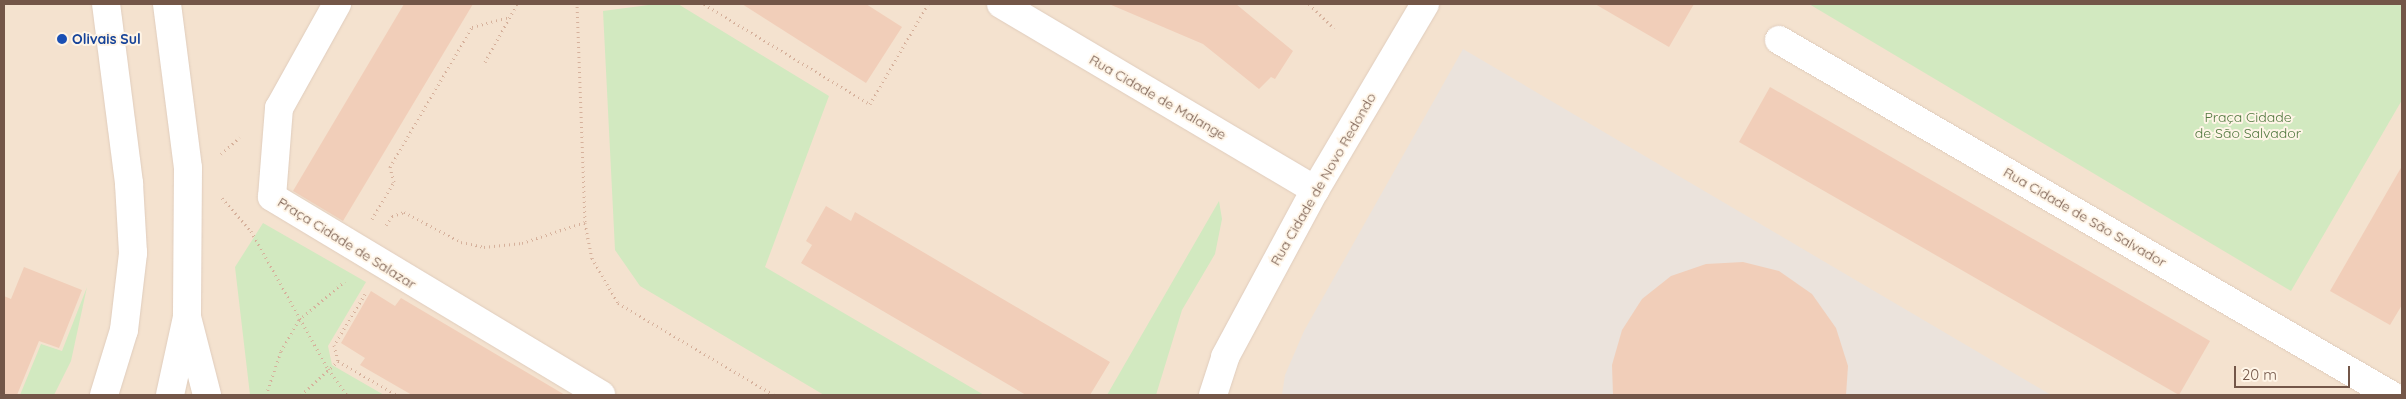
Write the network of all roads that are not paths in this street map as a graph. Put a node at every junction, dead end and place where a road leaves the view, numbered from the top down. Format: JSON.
{"nodes":[{"id":1,"x":106,"y":4,"type":"edge"},
{"id":2,"x":168,"y":4,"type":"edge"},
{"id":3,"x":337,"y":4,"type":"edge"},
{"id":4,"x":1001,"y":4,"type":"edge"},
{"id":5,"x":1425,"y":4,"type":"edge"},
{"id":6,"x":1779,"y":40,"type":"dead end"},
{"id":7,"x":1315,"y":190,"type":"junction"},
{"id":8,"x":187,"y":317,"type":"junction"},
{"id":9,"x":1225,"y":357,"type":"junction"},
{"id":10,"x":104,"y":395,"type":"edge"},
{"id":11,"x":170,"y":395,"type":"edge"},
{"id":12,"x":207,"y":395,"type":"edge"},
{"id":13,"x":601,"y":395,"type":"edge"},
{"id":14,"x":1213,"y":395,"type":"edge"},
{"id":15,"x":1229,"y":395,"type":"edge"},
{"id":16,"x":2391,"y":395,"type":"edge"}],
"edges":[{"from":1,"to":10,"type":"street"},
{"from":2,"to":8,"type":"street"},
{"from":3,"to":13,"type":"street","name":"Praça Cidade de Salazar"},
{"from":4,"to":7,"type":"street","name":"Rua Cidade de Malange"},
{"from":5,"to":7,"type":"street","name":"Rua Cidade de Novo Redondo"},
{"from":6,"to":16,"type":"street","name":"Rua Cidade de São Salvador"},
{"from":7,"to":9,"type":"street","name":"Rua Cidade de Novo Redondo"},
{"from":8,"to":11,"type":"street"},
{"from":8,"to":12,"type":"street"},
{"from":9,"to":14,"type":"street","name":"Rua Cidade de Novo Redondo"},
{"from":9,"to":15,"type":"street"}]}
